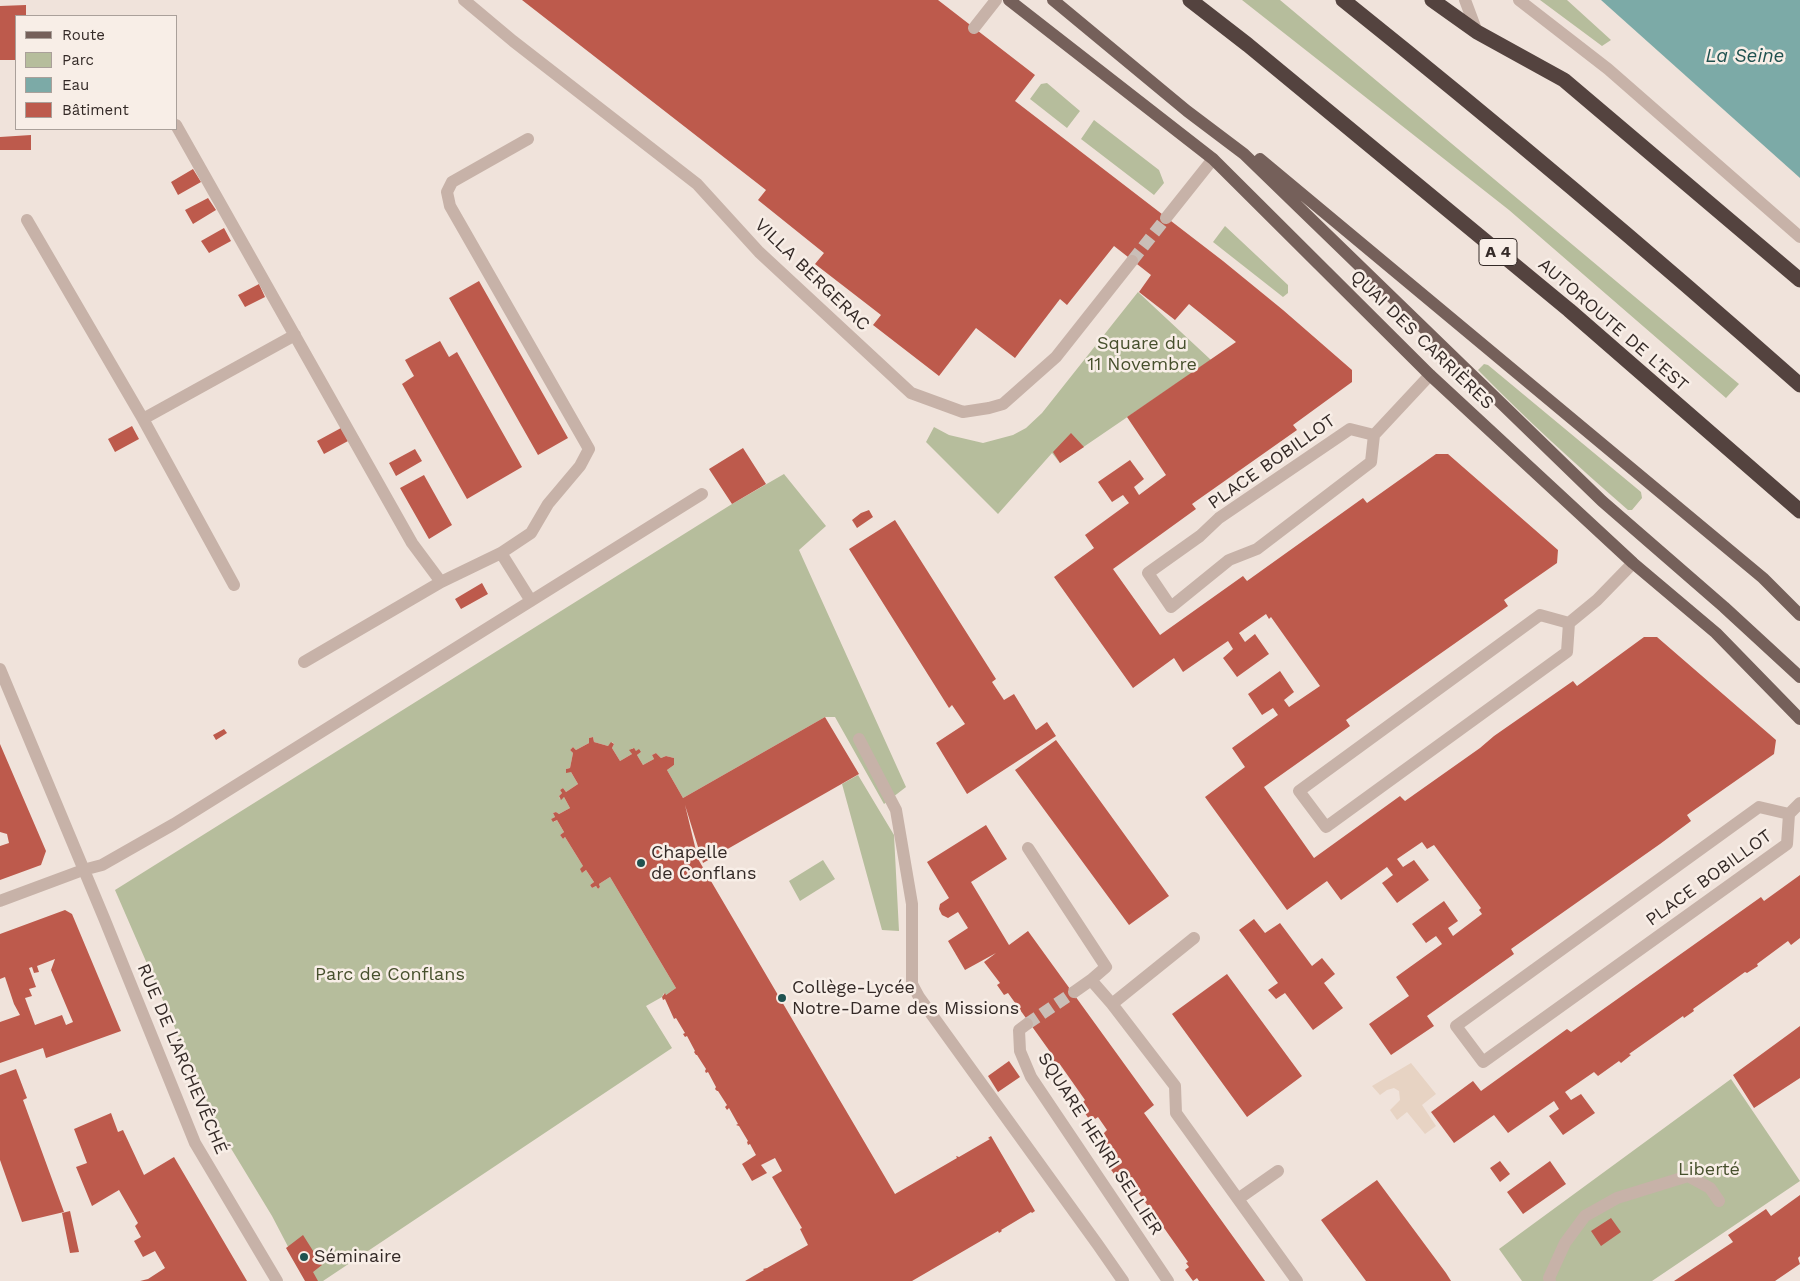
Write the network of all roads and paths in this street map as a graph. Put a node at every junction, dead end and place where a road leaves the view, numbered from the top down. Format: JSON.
{"nodes":[{"id":1,"x":464,"y":0,"type":"edge"},
{"id":2,"x":996,"y":0,"type":"edge"},
{"id":3,"x":1009,"y":0,"type":"edge"},
{"id":4,"x":1053,"y":0,"type":"edge"},
{"id":5,"x":1190,"y":0,"type":"edge"},
{"id":6,"x":1343,"y":0,"type":"edge"},
{"id":7,"x":1432,"y":0,"type":"edge"},
{"id":8,"x":1466,"y":0,"type":"edge"},
{"id":9,"x":1519,"y":0,"type":"edge"},
{"id":10,"x":974,"y":28,"type":"dead end"},
{"id":11,"x":1477,"y":32,"type":"junction"},
{"id":12,"x":1187,"y":111,"type":"junction"},
{"id":13,"x":178,"y":129,"type":"edge"},
{"id":14,"x":528,"y":139,"type":"dead end"},
{"id":15,"x":1213,"y":159,"type":"junction"},
{"id":16,"x":1166,"y":218,"type":"tunnel mouth"},
{"id":17,"x":28,"y":220,"type":"dead end"},
{"id":18,"x":1800,"y":238,"type":"edge"},
{"id":19,"x":1132,"y":261,"type":"tunnel mouth"},
{"id":20,"x":1800,"y":280,"type":"edge"},
{"id":21,"x":295,"y":336,"type":"junction"},
{"id":22,"x":1430,"y":374,"type":"junction"},
{"id":23,"x":1800,"y":384,"type":"edge"},
{"id":24,"x":143,"y":418,"type":"junction"},
{"id":25,"x":1374,"y":435,"type":"junction"},
{"id":26,"x":702,"y":494,"type":"dead end"},
{"id":27,"x":1800,"y":511,"type":"edge"},
{"id":28,"x":501,"y":553,"type":"junction"},
{"id":29,"x":1632,"y":564,"type":"junction"},
{"id":30,"x":441,"y":582,"type":"junction"},
{"id":31,"x":234,"y":585,"type":"dead end"},
{"id":32,"x":531,"y":601,"type":"junction"},
{"id":33,"x":1800,"y":615,"type":"edge"},
{"id":34,"x":1569,"y":623,"type":"junction"},
{"id":35,"x":304,"y":662,"type":"dead end"},
{"id":36,"x":0,"y":669,"type":"edge"},
{"id":37,"x":1800,"y":677,"type":"edge"},
{"id":38,"x":1800,"y":719,"type":"edge"},
{"id":39,"x":859,"y":739,"type":"dead end"},
{"id":40,"x":1800,"y":803,"type":"edge"},
{"id":41,"x":1789,"y":814,"type":"junction"},
{"id":42,"x":1028,"y":848,"type":"dead end"},
{"id":43,"x":83,"y":870,"type":"junction"},
{"id":44,"x":0,"y":901,"type":"edge"},
{"id":45,"x":1194,"y":938,"type":"dead end"},
{"id":46,"x":1091,"y":980,"type":"junction"},
{"id":47,"x":1074,"y":992,"type":"tunnel mouth"},
{"id":48,"x":1112,"y":1004,"type":"junction"},
{"id":49,"x":1027,"y":1024,"type":"tunnel mouth"},
{"id":50,"x":1278,"y":1171,"type":"dead end"},
{"id":51,"x":1238,"y":1199,"type":"junction"},
{"id":52,"x":1719,"y":1201,"type":"dead end"},
{"id":53,"x":277,"y":1281,"type":"edge"},
{"id":54,"x":1123,"y":1281,"type":"edge"},
{"id":55,"x":1168,"y":1281,"type":"edge"},
{"id":56,"x":1297,"y":1281,"type":"edge"},
{"id":57,"x":1550,"y":1281,"type":"edge"}],
"edges":[{"from":1,"to":19,"type":"street","name":"VILLA BERGERAC"},
{"from":2,"to":10,"type":"street"},
{"from":3,"to":15,"type":"main road","name":"QUAI DES CARRIÈRES"},
{"from":4,"to":12,"type":"main road","name":"QUAI DES CARRIÈRES"},
{"from":5,"to":27,"type":"highway","name":"AUTOROUTE DE L’EST","number":"A 4"},
{"from":6,"to":23,"type":"highway"},
{"from":7,"to":11,"type":"highway"},
{"from":8,"to":11,"type":"street"},
{"from":9,"to":18,"type":"street"},
{"from":11,"to":20,"type":"highway"},
{"from":12,"to":33,"type":"main road"},
{"from":12,"to":37,"type":"main road","name":"QUAI DES CARRIÈRES"},
{"from":13,"to":21,"type":"street"},
{"from":14,"to":28,"type":"street"},
{"from":15,"to":16,"type":"street"},
{"from":15,"to":22,"type":"main road","name":"QUAI DES CARRIÈRES"},
{"from":17,"to":24,"type":"street"},
{"from":21,"to":24,"type":"street"},
{"from":21,"to":30,"type":"street"},
{"from":22,"to":25,"type":"street"},
{"from":22,"to":29,"type":"main road","name":"QUAI DES CARRIÈRES"},
{"from":24,"to":31,"type":"street"},
{"from":25,"to":25,"type":"street","name":"PLACE BOBILLOT"},
{"from":26,"to":32,"type":"street"},
{"from":28,"to":30,"type":"street"},
{"from":28,"to":32,"type":"street"},
{"from":29,"to":34,"type":"street"},
{"from":29,"to":38,"type":"main road","name":"QUAI DES CARRIÈRES"},
{"from":30,"to":35,"type":"street"},
{"from":32,"to":43,"type":"street"},
{"from":34,"to":34,"type":"street"},
{"from":36,"to":43,"type":"street","name":"RUE DE L'ARCHEVÊCHÉ"},
{"from":39,"to":54,"type":"street"},
{"from":40,"to":41,"type":"street"},
{"from":41,"to":41,"type":"street","name":"PLACE BOBILLOT"},
{"from":42,"to":46,"type":"street"},
{"from":43,"to":44,"type":"street"},
{"from":43,"to":53,"type":"street","name":"RUE DE L'ARCHEVÊCHÉ"},
{"from":45,"to":48,"type":"street"},
{"from":46,"to":47,"type":"street"},
{"from":46,"to":48,"type":"street"},
{"from":48,"to":51,"type":"street"},
{"from":49,"to":55,"type":"street","name":"SQUARE HENRI SELLIER"},
{"from":50,"to":51,"type":"street"},
{"from":51,"to":56,"type":"street"},
{"from":52,"to":57,"type":"street"}]}
